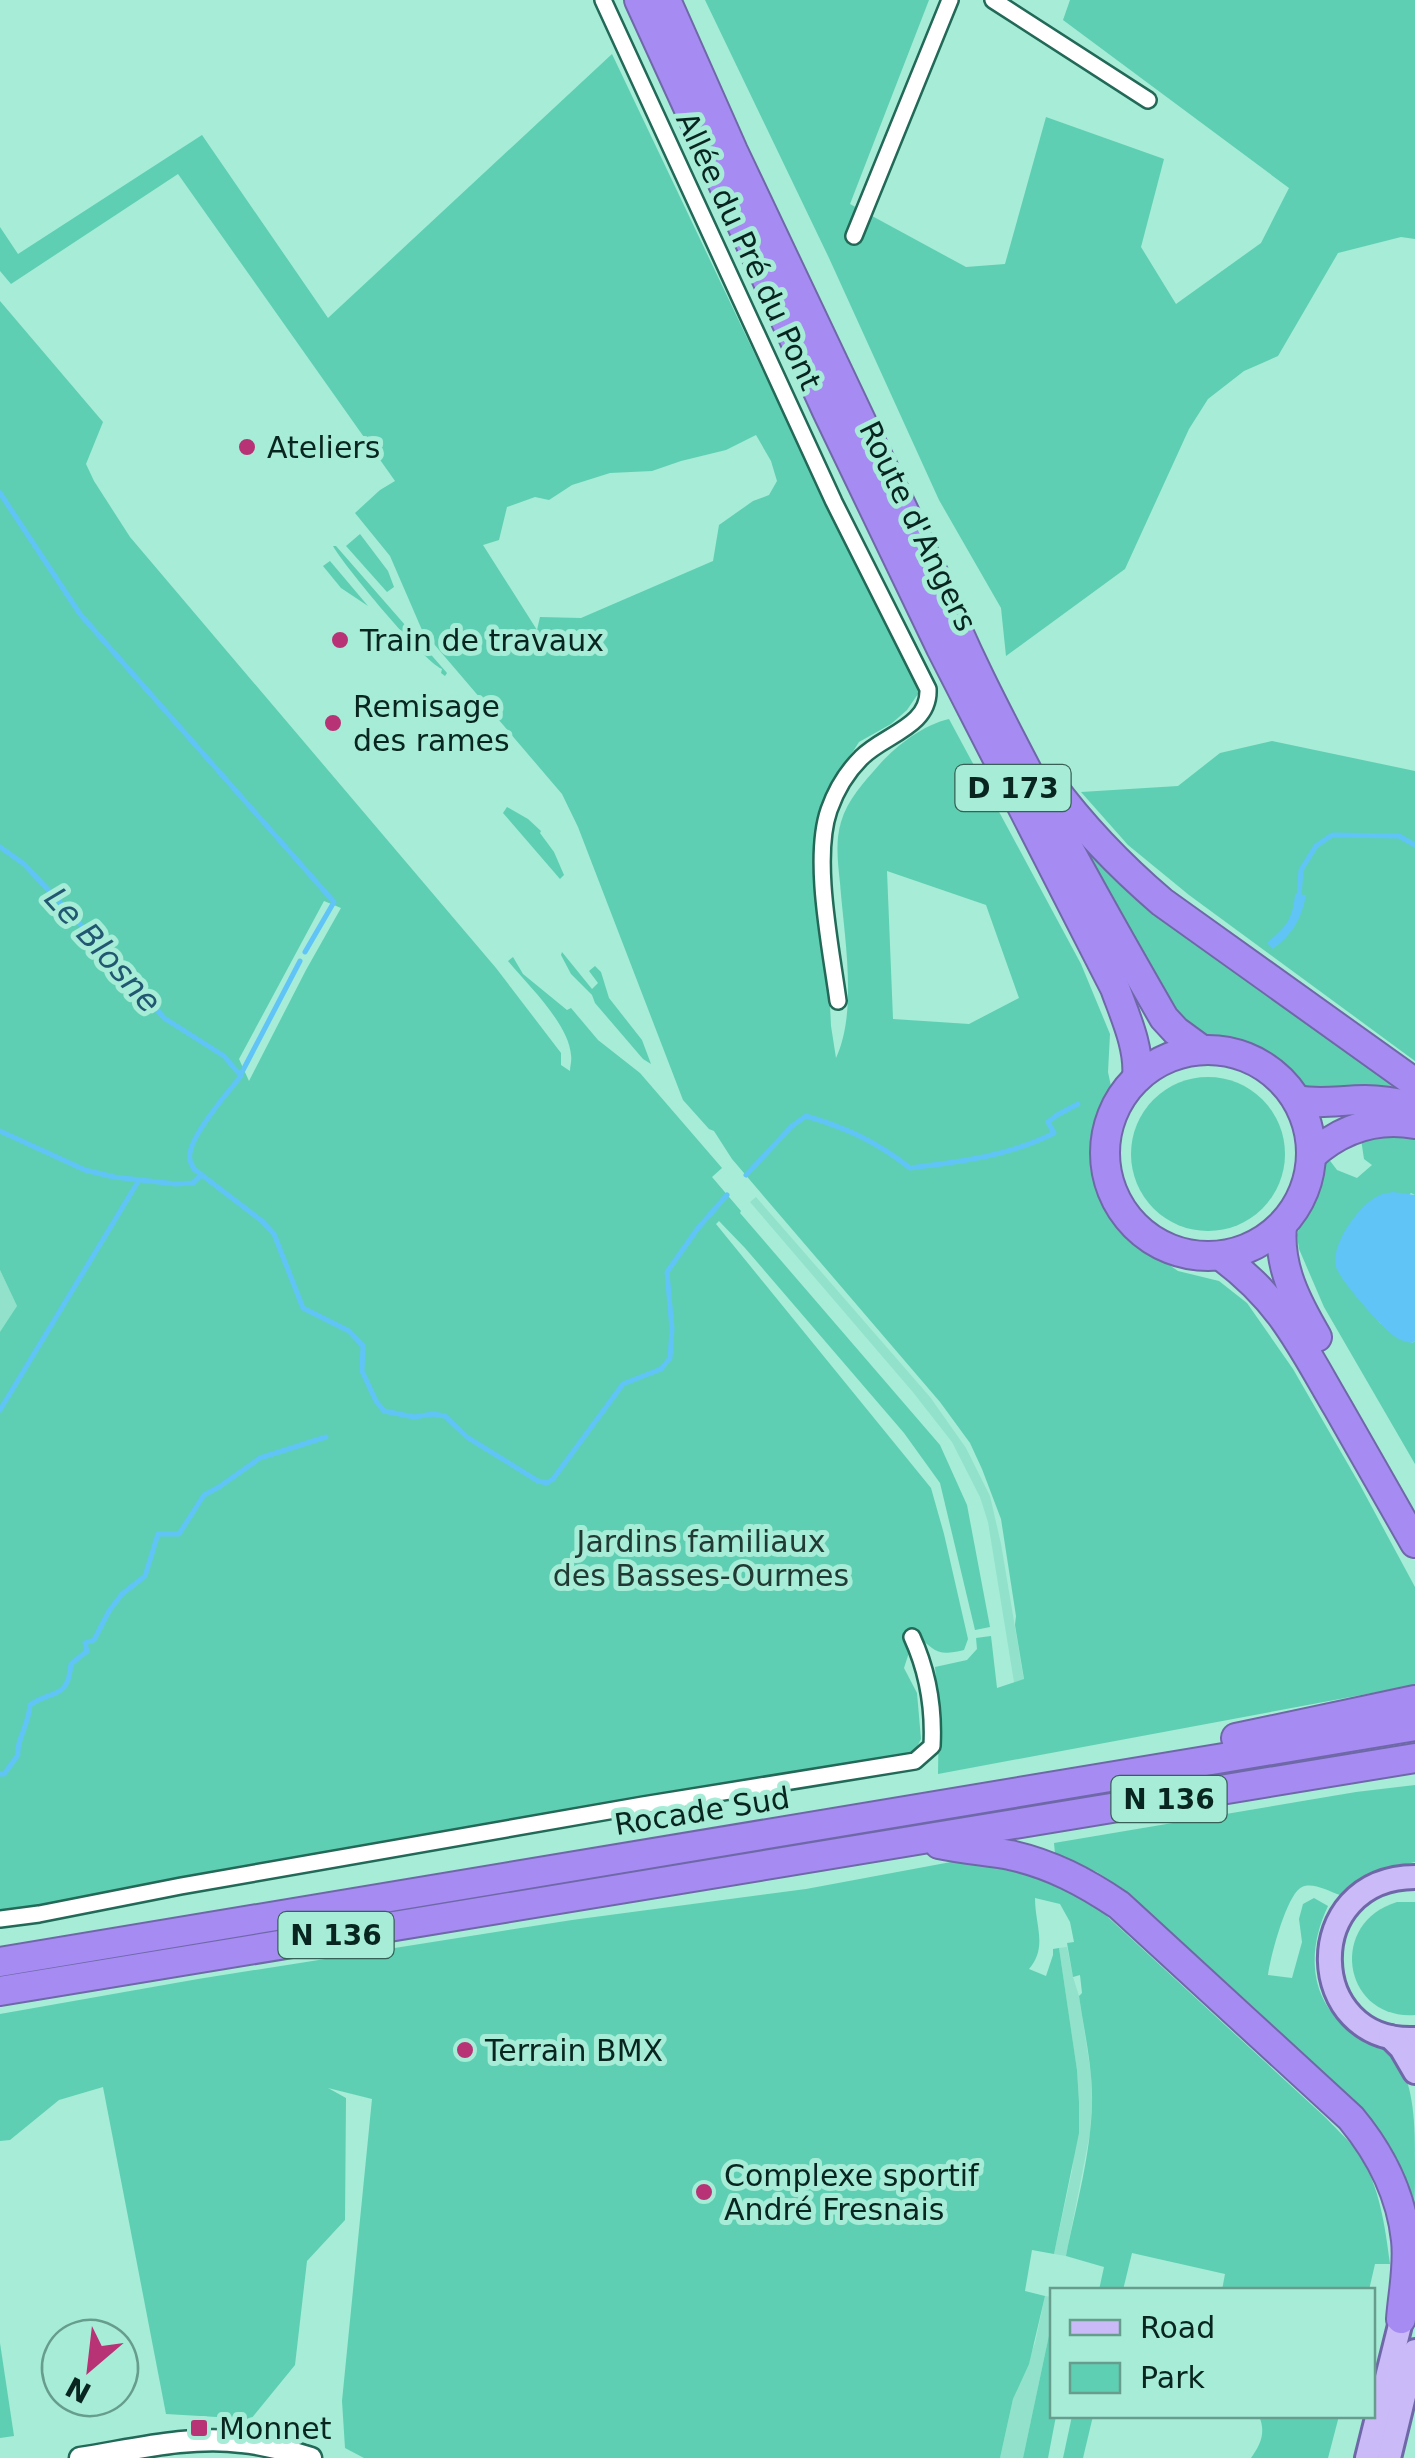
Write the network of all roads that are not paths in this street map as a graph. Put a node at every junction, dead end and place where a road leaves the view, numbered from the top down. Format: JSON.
{"nodes":[{"id":1,"x":603,"y":0,"type":"edge"},
{"id":2,"x":639,"y":0,"type":"edge"},
{"id":3,"x":666,"y":0,"type":"edge"},
{"id":4,"x":950,"y":0,"type":"edge"},
{"id":5,"x":993,"y":0,"type":"edge"},
{"id":6,"x":1148,"y":100,"type":"dead end"},
{"id":7,"x":854,"y":236,"type":"dead end"},
{"id":8,"x":937,"y":581,"type":"junction"},
{"id":9,"x":838,"y":1001,"type":"dead end"},
{"id":10,"x":1202,"y":1050,"type":"junction"},
{"id":11,"x":1136,"y":1078,"type":"junction"},
{"id":12,"x":1415,"y":1083,"type":"edge"},
{"id":13,"x":1297,"y":1100,"type":"junction"},
{"id":14,"x":1415,"y":1108,"type":"edge"},
{"id":15,"x":1415,"y":1124,"type":"edge"},
{"id":16,"x":1312,"y":1156,"type":"junction"},
{"id":17,"x":1282,"y":1226,"type":"junction"},
{"id":18,"x":1222,"y":1256,"type":"junction"},
{"id":19,"x":1415,"y":1508,"type":"edge"},
{"id":20,"x":1415,"y":1543,"type":"edge"},
{"id":21,"x":912,"y":1637,"type":"dead end"},
{"id":22,"x":1415,"y":1700,"type":"edge"},
{"id":23,"x":1415,"y":1726,"type":"edge"},
{"id":24,"x":1415,"y":1758,"type":"edge"},
{"id":25,"x":1106,"y":1776,"type":"junction"},
{"id":26,"x":923,"y":1840,"type":"junction"},
{"id":27,"x":1415,"y":1877,"type":"edge"},
{"id":28,"x":0,"y":1919,"type":"edge"},
{"id":29,"x":0,"y":1962,"type":"edge"},
{"id":30,"x":0,"y":1991,"type":"edge"},
{"id":31,"x":1390,"y":2038,"type":"junction"},
{"id":32,"x":1415,"y":2039,"type":"edge"},
{"id":33,"x":1415,"y":2072,"type":"edge"},
{"id":34,"x":1415,"y":2273,"type":"edge"},
{"id":35,"x":1401,"y":2319,"type":"junction"},
{"id":36,"x":1415,"y":2351,"type":"edge"},
{"id":37,"x":297,"y":2456,"type":"edge"},
{"id":38,"x":80,"y":2458,"type":"edge"},
{"id":39,"x":1366,"y":2458,"type":"edge"},
{"id":40,"x":1389,"y":2458,"type":"edge"}],
"edges":[{"from":1,"to":9,"type":"street","name":"Allée du Pré du Pont"},
{"from":2,"to":11,"type":"highway","name":"Route d'Angers","number":"D 173"},
{"from":3,"to":8,"type":"highway","name":"Route d'Angers","number":"D 173"},
{"from":4,"to":7,"type":"street"},
{"from":5,"to":6,"type":"street"},
{"from":8,"to":10,"type":"highway","name":"Route d'Angers","number":"D 173"},
{"from":8,"to":12,"type":"highway"},
{"from":10,"to":11,"type":"highway"},
{"from":10,"to":13,"type":"highway"},
{"from":11,"to":18,"type":"highway"},
{"from":13,"to":14,"type":"highway"},
{"from":13,"to":16,"type":"highway"},
{"from":15,"to":16,"type":"highway"},
{"from":16,"to":17,"type":"highway"},
{"from":17,"to":18,"type":"highway"},
{"from":17,"to":19,"type":"highway"},
{"from":18,"to":20,"type":"highway"},
{"from":21,"to":28,"type":"street"},
{"from":22,"to":25,"type":"highway"},
{"from":23,"to":25,"type":"highway","name":"Rocade Sud","number":"N 136"},
{"from":24,"to":26,"type":"highway","number":"N 136"},
{"from":25,"to":29,"type":"highway","name":"Rocade Sud","number":"N 136"},
{"from":26,"to":30,"type":"highway","number":"N 136"},
{"from":26,"to":35,"type":"highway"},
{"from":27,"to":31,"type":"main road"},
{"from":31,"to":32,"type":"main road"},
{"from":31,"to":33,"type":"main road"},
{"from":34,"to":35,"type":"main road"},
{"from":35,"to":39,"type":"main road"},
{"from":36,"to":40,"type":"main road"},
{"from":37,"to":38,"type":"street"}]}
